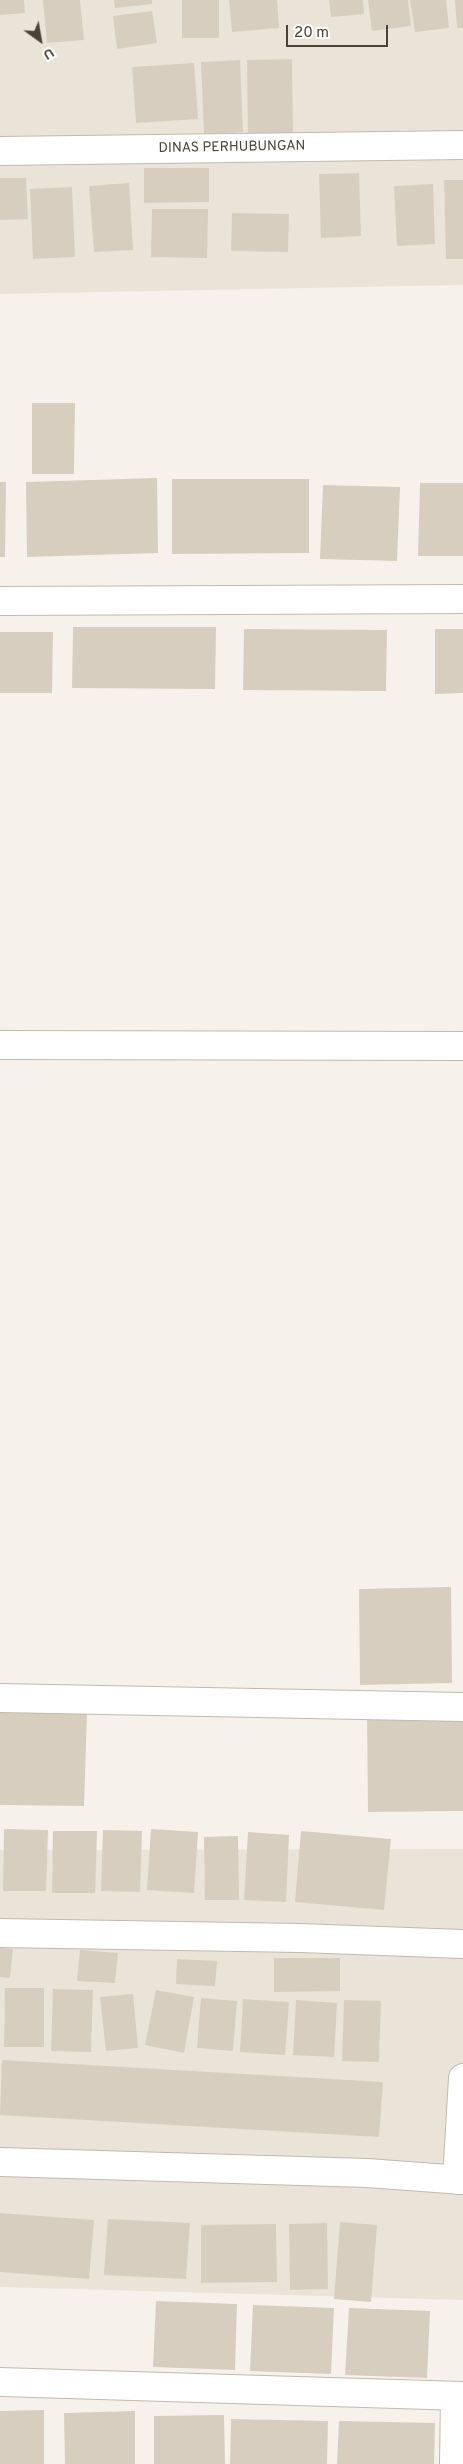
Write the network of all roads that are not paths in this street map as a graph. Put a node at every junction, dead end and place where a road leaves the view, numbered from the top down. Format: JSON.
{"nodes":[{"id":1,"x":463,"y":145,"type":"edge"},
{"id":2,"x":0,"y":151,"type":"edge"},
{"id":3,"x":463,"y":599,"type":"edge"},
{"id":4,"x":0,"y":601,"type":"edge"},
{"id":5,"x":0,"y":1045,"type":"edge"},
{"id":6,"x":463,"y":1046,"type":"edge"},
{"id":7,"x":0,"y":1698,"type":"edge"},
{"id":8,"x":463,"y":1708,"type":"edge"},
{"id":9,"x":0,"y":1934,"type":"edge"},
{"id":10,"x":463,"y":1944,"type":"edge"},
{"id":11,"x":463,"y":2078,"type":"edge"},
{"id":12,"x":0,"y":2162,"type":"edge"},
{"id":13,"x":460,"y":2180,"type":"edge"},
{"id":14,"x":0,"y":2382,"type":"edge"},
{"id":15,"x":459,"y":2396,"type":"edge"},
{"id":16,"x":454,"y":2464,"type":"edge"}],
"edges":[{"from":1,"to":2,"type":"street","name":"DINAS PERHUBUNGAN"},
{"from":3,"to":4,"type":"street"},
{"from":5,"to":6,"type":"street"},
{"from":7,"to":8,"type":"street"},
{"from":9,"to":10,"type":"street"},
{"from":11,"to":13,"type":"street"},
{"from":12,"to":13,"type":"street"},
{"from":14,"to":15,"type":"street"},
{"from":15,"to":16,"type":"street"}]}
